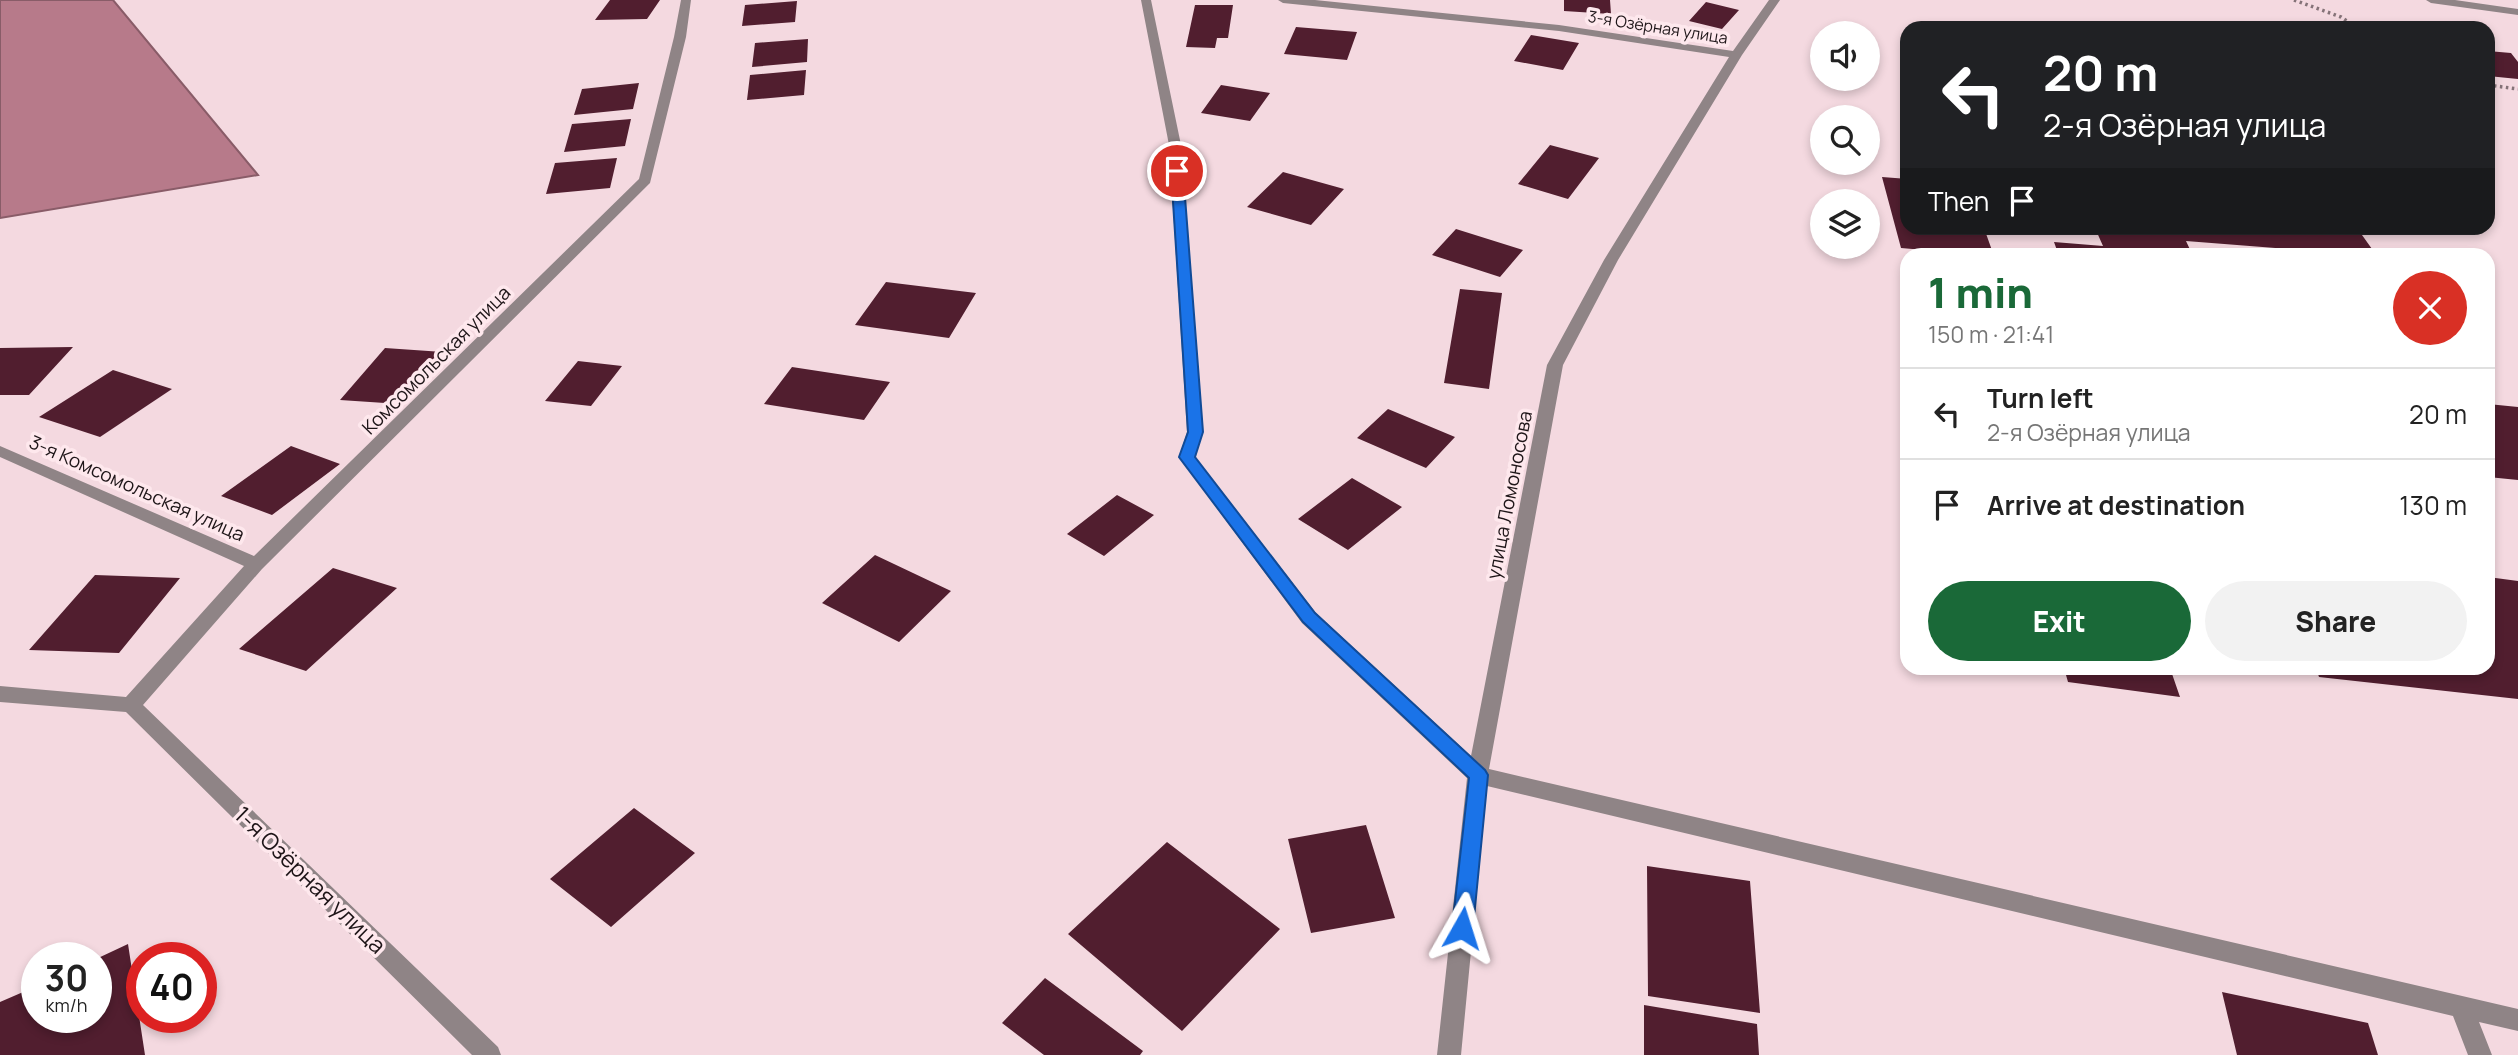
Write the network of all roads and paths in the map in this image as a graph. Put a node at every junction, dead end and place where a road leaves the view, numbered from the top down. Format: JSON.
{"nodes":[{"id":1,"x":686,"y":0,"type":"edge"},
{"id":2,"x":1146,"y":0,"type":"edge"},
{"id":3,"x":1283,"y":0,"type":"edge"},
{"id":4,"x":1775,"y":0,"type":"edge"},
{"id":5,"x":2294,"y":0,"type":"edge"},
{"id":6,"x":2431,"y":0,"type":"edge"},
{"id":7,"x":2518,"y":12,"type":"edge"},
{"id":8,"x":2347,"y":21,"type":"edge"},
{"id":9,"x":1736,"y":55,"type":"junction"},
{"id":10,"x":2495,"y":86,"type":"edge"},
{"id":11,"x":2518,"y":89,"type":"edge"},
{"id":12,"x":0,"y":451,"type":"edge"},
{"id":13,"x":256,"y":564,"type":"junction"},
{"id":14,"x":0,"y":694,"type":"edge"},
{"id":15,"x":131,"y":705,"type":"junction"},
{"id":16,"x":1478,"y":775,"type":"junction"},
{"id":17,"x":2462,"y":1009,"type":"junction"},
{"id":18,"x":2518,"y":1020,"type":"edge"},
{"id":19,"x":489,"y":1055,"type":"edge"},
{"id":20,"x":1449,"y":1055,"type":"edge"},
{"id":21,"x":2480,"y":1055,"type":"edge"}],
"edges":[{"from":1,"to":13,"type":"street","name":"Комсомольская улица"},
{"from":2,"to":16,"type":"street"},
{"from":3,"to":9,"type":"street","name":"3-я Озёрная улица"},
{"from":4,"to":9,"type":"street","name":"улица Ломоносова"},
{"from":5,"to":8,"type":"path"},
{"from":6,"to":7,"type":"street"},
{"from":9,"to":16,"type":"street","name":"улица Ломоносова"},
{"from":10,"to":11,"type":"path"},
{"from":12,"to":13,"type":"street","name":"3-я Комсомольская улица"},
{"from":13,"to":15,"type":"street","name":"Комсомольская улица"},
{"from":14,"to":15,"type":"street"},
{"from":15,"to":19,"type":"street","name":"1-я Озёрная улица"},
{"from":16,"to":17,"type":"street"},
{"from":16,"to":20,"type":"street","name":"улица Ломоносова"},
{"from":17,"to":18,"type":"street"},
{"from":17,"to":21,"type":"street"}]}
